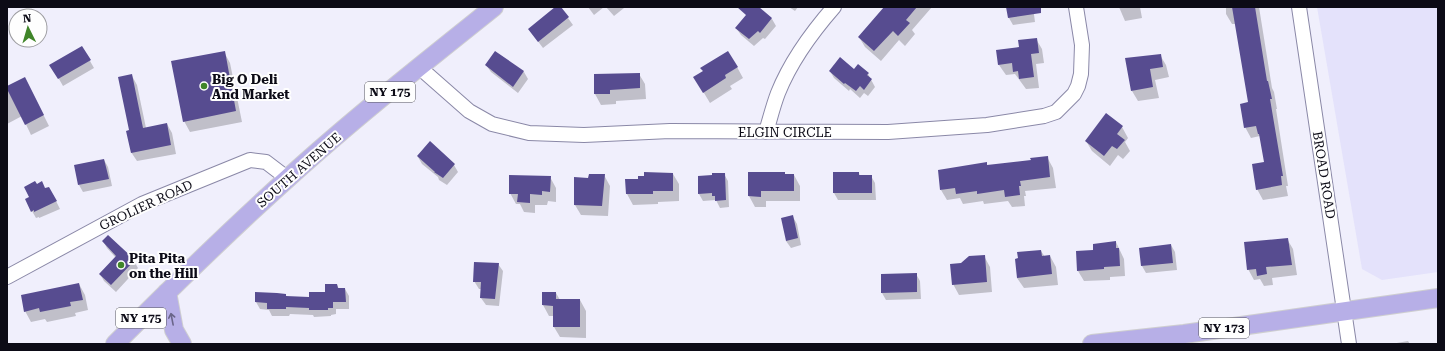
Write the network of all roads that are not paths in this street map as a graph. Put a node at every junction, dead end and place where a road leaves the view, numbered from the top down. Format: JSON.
{"nodes":[{"id":1,"x":494,"y":7,"type":"edge"},
{"id":2,"x":834,"y":7,"type":"edge"},
{"id":3,"x":1076,"y":7,"type":"edge"},
{"id":4,"x":1299,"y":7,"type":"edge"},
{"id":5,"x":419,"y":67,"type":"junction"},
{"id":6,"x":766,"y":132,"type":"junction"},
{"id":7,"x":287,"y":178,"type":"junction"},
{"id":8,"x":7,"y":276,"type":"edge"},
{"id":9,"x":167,"y":292,"type":"junction"},
{"id":10,"x":1438,"y":298,"type":"edge"},
{"id":11,"x":1345,"y":311,"type":"junction"},
{"id":12,"x":114,"y":344,"type":"edge"},
{"id":13,"x":182,"y":344,"type":"edge"},
{"id":14,"x":1092,"y":344,"type":"edge"},
{"id":15,"x":1350,"y":344,"type":"edge"}],
"edges":[{"from":1,"to":5,"type":"main road","name":"SOUTH AVENUE","number":"NY 175"},
{"from":2,"to":6,"type":"street"},
{"from":3,"to":6,"type":"street","name":"ELGIN CIRCLE"},
{"from":4,"to":11,"type":"street","name":"BROAD ROAD"},
{"from":5,"to":6,"type":"street","name":"ELGIN CIRCLE"},
{"from":5,"to":7,"type":"main road","name":"SOUTH AVENUE","number":"NY 175"},
{"from":7,"to":8,"type":"street","name":"GROLIER ROAD"},
{"from":7,"to":9,"type":"main road","name":"SOUTH AVENUE","number":"NY 175"},
{"from":9,"to":12,"type":"main road","name":"SOUTH AVENUE","number":"NY 175"},
{"from":13,"to":9,"type":"main road","one_way":true},
{"from":10,"to":11,"type":"main road","number":"NY 173"},
{"from":11,"to":14,"type":"main road","number":"NY 173"},
{"from":11,"to":15,"type":"street","name":"BROAD ROAD"}]}
